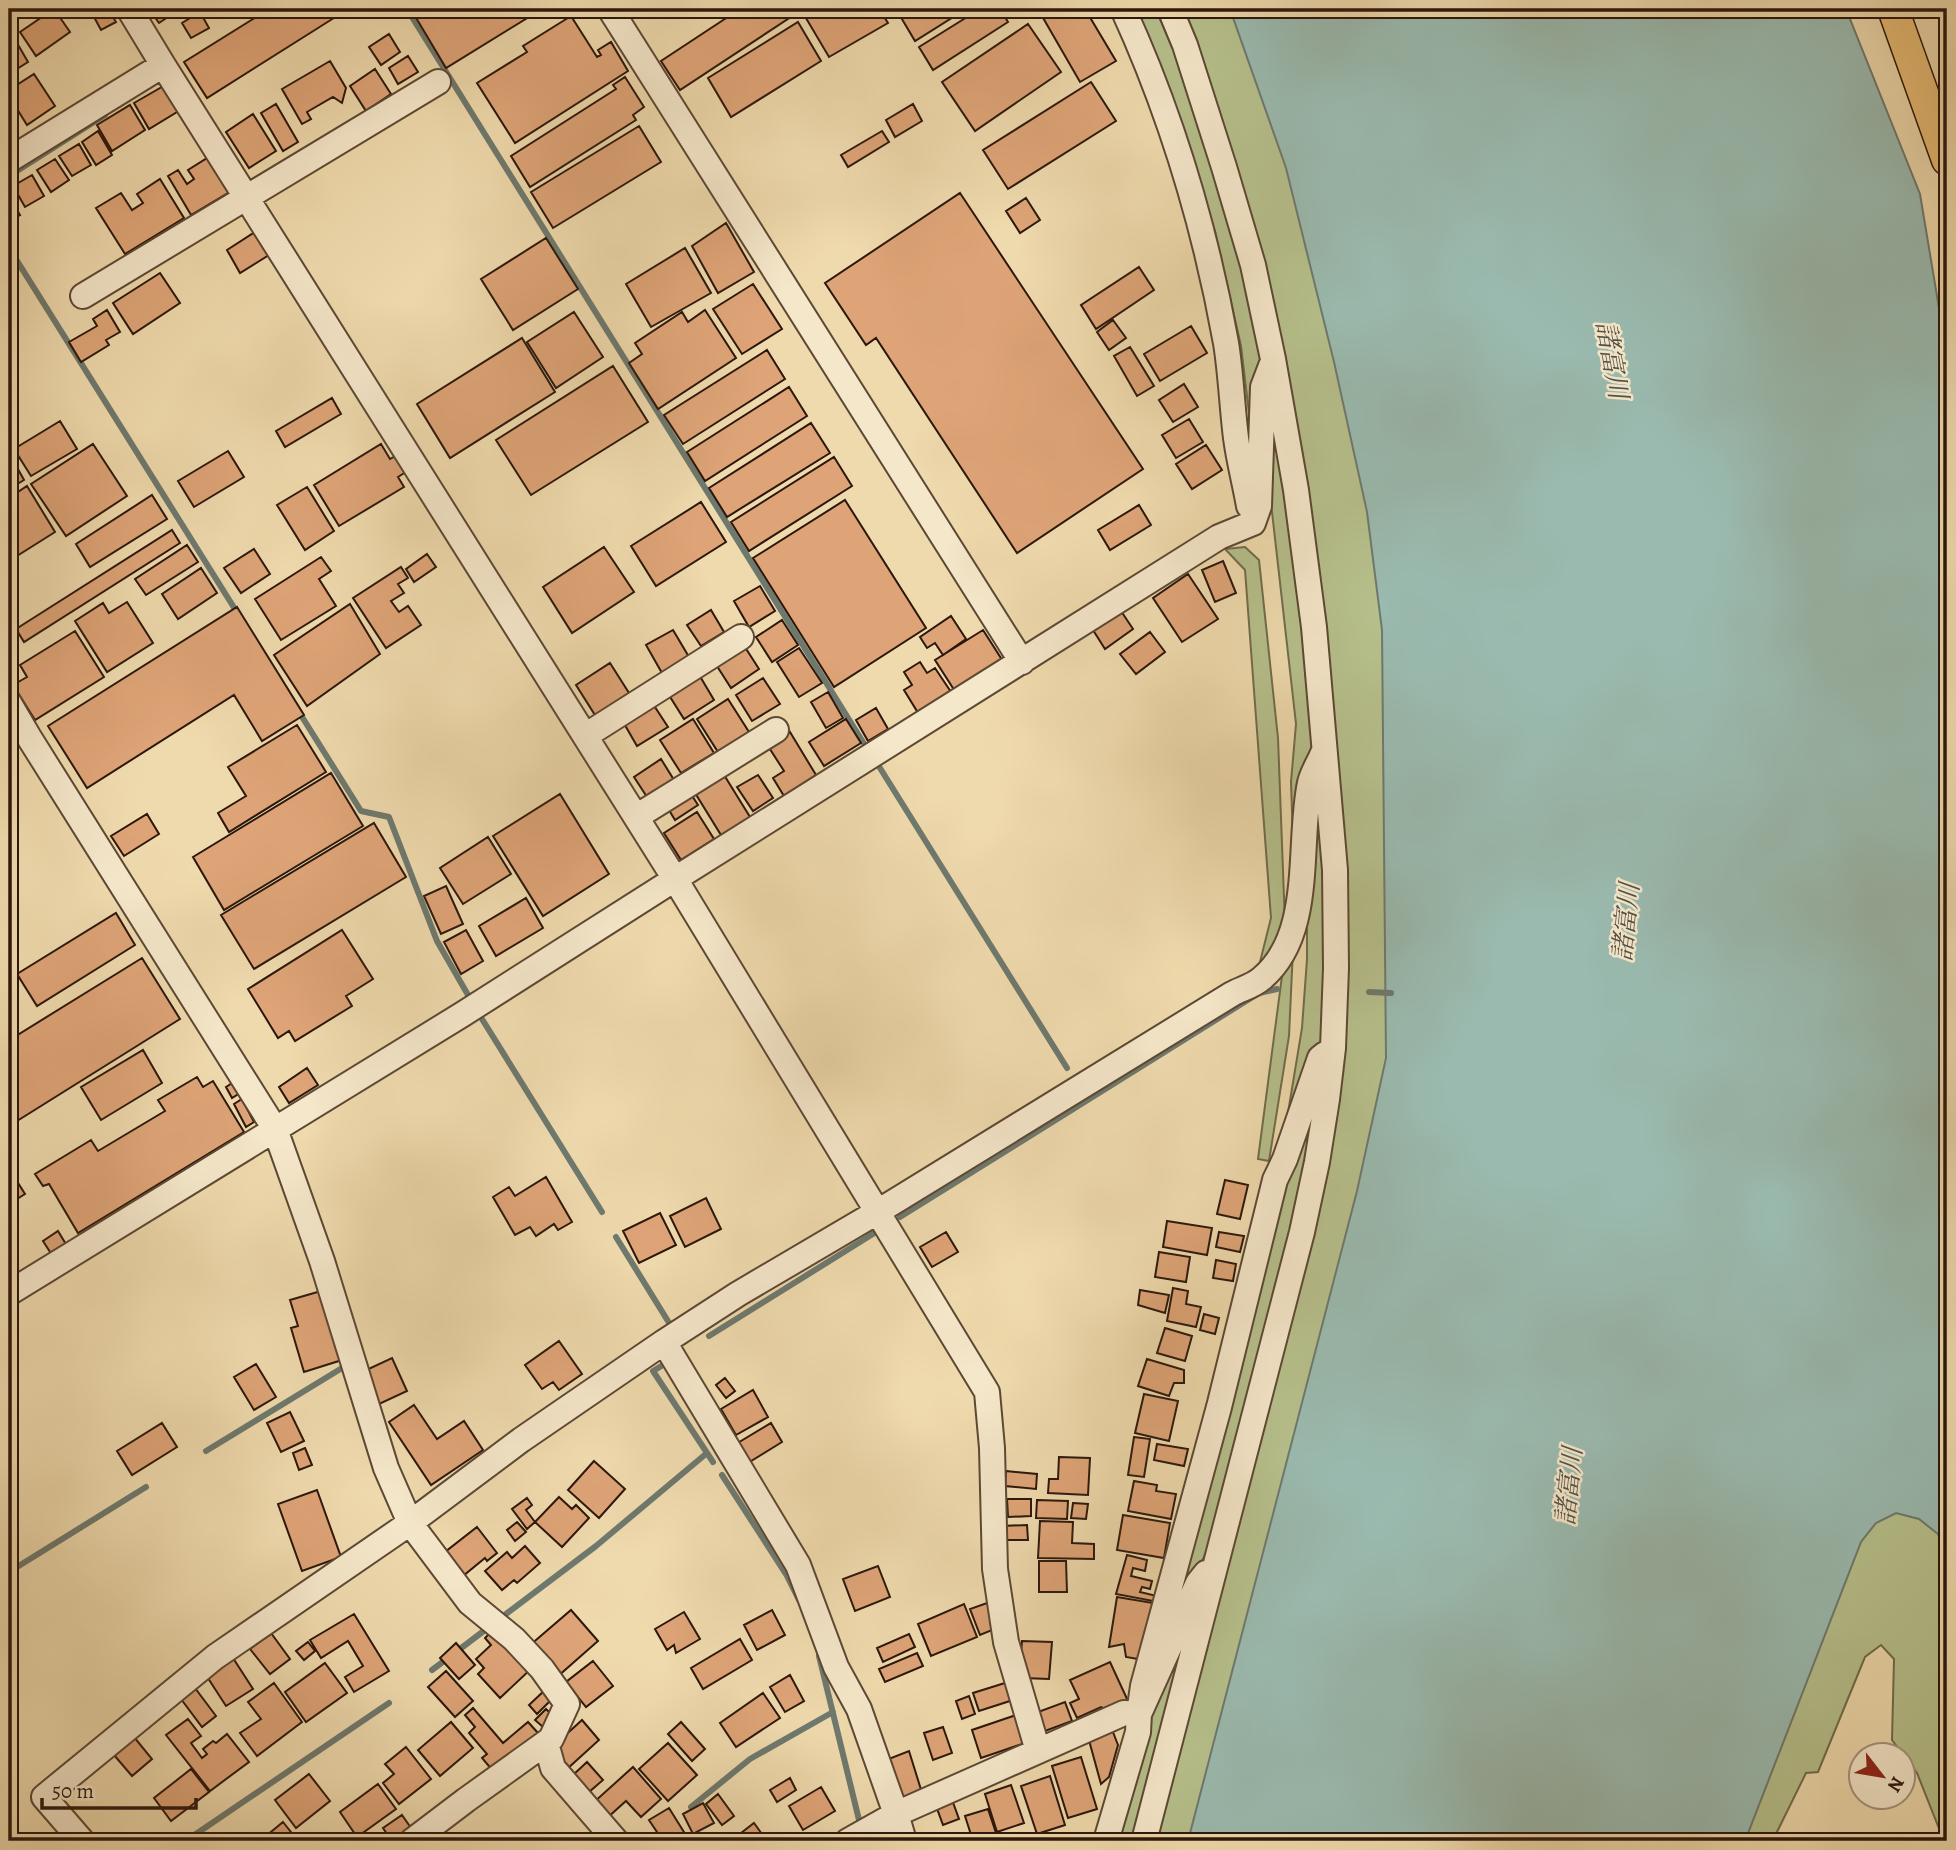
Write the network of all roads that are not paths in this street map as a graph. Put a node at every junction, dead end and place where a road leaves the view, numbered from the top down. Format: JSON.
{"nodes":[{"id":1,"x":129,"y":9,"type":"edge"},
{"id":2,"x":610,"y":9,"type":"edge"},
{"id":3,"x":1124,"y":9,"type":"edge"},
{"id":4,"x":1170,"y":9,"type":"edge"},
{"id":5,"x":1893,"y":9,"type":"edge"},
{"id":6,"x":163,"y":65,"type":"junction"},
{"id":7,"x":438,"y":82,"type":"dead end"},
{"id":8,"x":9,"y":160,"type":"edge"},
{"id":9,"x":1947,"y":160,"type":"edge"},
{"id":10,"x":246,"y":196,"type":"junction"},
{"id":11,"x":83,"y":296,"type":"dead end"},
{"id":12,"x":1273,"y":359,"type":"junction"},
{"id":13,"x":1253,"y":523,"type":"junction"},
{"id":14,"x":741,"y":637,"type":"dead end"},
{"id":15,"x":1022,"y":662,"type":"junction"},
{"id":16,"x":9,"y":703,"type":"edge"},
{"id":17,"x":776,"y":730,"type":"dead end"},
{"id":18,"x":585,"y":736,"type":"junction"},
{"id":19,"x":1325,"y":750,"type":"junction"},
{"id":20,"x":636,"y":817,"type":"junction"},
{"id":21,"x":675,"y":879,"type":"junction"},
{"id":22,"x":1333,"y":1048,"type":"junction"},
{"id":23,"x":275,"y":1129,"type":"junction"},
{"id":24,"x":879,"y":1211,"type":"junction"},
{"id":25,"x":9,"y":1293,"type":"edge"},
{"id":26,"x":664,"y":1342,"type":"junction"},
{"id":27,"x":410,"y":1523,"type":"junction"},
{"id":28,"x":1220,"y":1556,"type":"junction"},
{"id":29,"x":1139,"y":1714,"type":"junction"},
{"id":30,"x":546,"y":1743,"type":"junction"},
{"id":31,"x":1038,"y":1751,"type":"junction"},
{"id":32,"x":896,"y":1814,"type":"junction"},
{"id":33,"x":82,"y":1841,"type":"edge"},
{"id":34,"x":412,"y":1841,"type":"edge"},
{"id":35,"x":616,"y":1841,"type":"edge"},
{"id":36,"x":848,"y":1841,"type":"edge"},
{"id":37,"x":904,"y":1841,"type":"edge"},
{"id":38,"x":1106,"y":1841,"type":"edge"},
{"id":39,"x":1144,"y":1841,"type":"edge"}],
"edges":[{"from":1,"to":6,"type":"street"},
{"from":2,"to":15,"type":"street"},
{"from":3,"to":13,"type":"street"},
{"from":4,"to":12,"type":"street"},
{"from":5,"to":9,"type":"main road"},
{"from":6,"to":8,"type":"street"},
{"from":6,"to":10,"type":"street"},
{"from":7,"to":10,"type":"street"},
{"from":10,"to":11,"type":"street"},
{"from":10,"to":18,"type":"street"},
{"from":12,"to":13,"type":"street"},
{"from":12,"to":19,"type":"street"},
{"from":13,"to":15,"type":"street"},
{"from":14,"to":18,"type":"street"},
{"from":15,"to":21,"type":"street"},
{"from":16,"to":23,"type":"street"},
{"from":17,"to":20,"type":"street"},
{"from":18,"to":20,"type":"street"},
{"from":19,"to":22,"type":"street"},
{"from":19,"to":24,"type":"street"},
{"from":20,"to":21,"type":"street"},
{"from":21,"to":23,"type":"street"},
{"from":21,"to":24,"type":"street"},
{"from":22,"to":28,"type":"street"},
{"from":22,"to":29,"type":"street"},
{"from":23,"to":25,"type":"street"},
{"from":23,"to":27,"type":"street"},
{"from":24,"to":26,"type":"street"},
{"from":24,"to":31,"type":"street"},
{"from":26,"to":27,"type":"street"},
{"from":26,"to":32,"type":"street"},
{"from":27,"to":30,"type":"street"},
{"from":27,"to":33,"type":"street"},
{"from":28,"to":29,"type":"street"},
{"from":28,"to":39,"type":"street"},
{"from":29,"to":31,"type":"street"},
{"from":29,"to":38,"type":"street"},
{"from":30,"to":34,"type":"street"},
{"from":30,"to":35,"type":"street"},
{"from":31,"to":32,"type":"street"},
{"from":32,"to":36,"type":"street"},
{"from":32,"to":37,"type":"street"}]}
